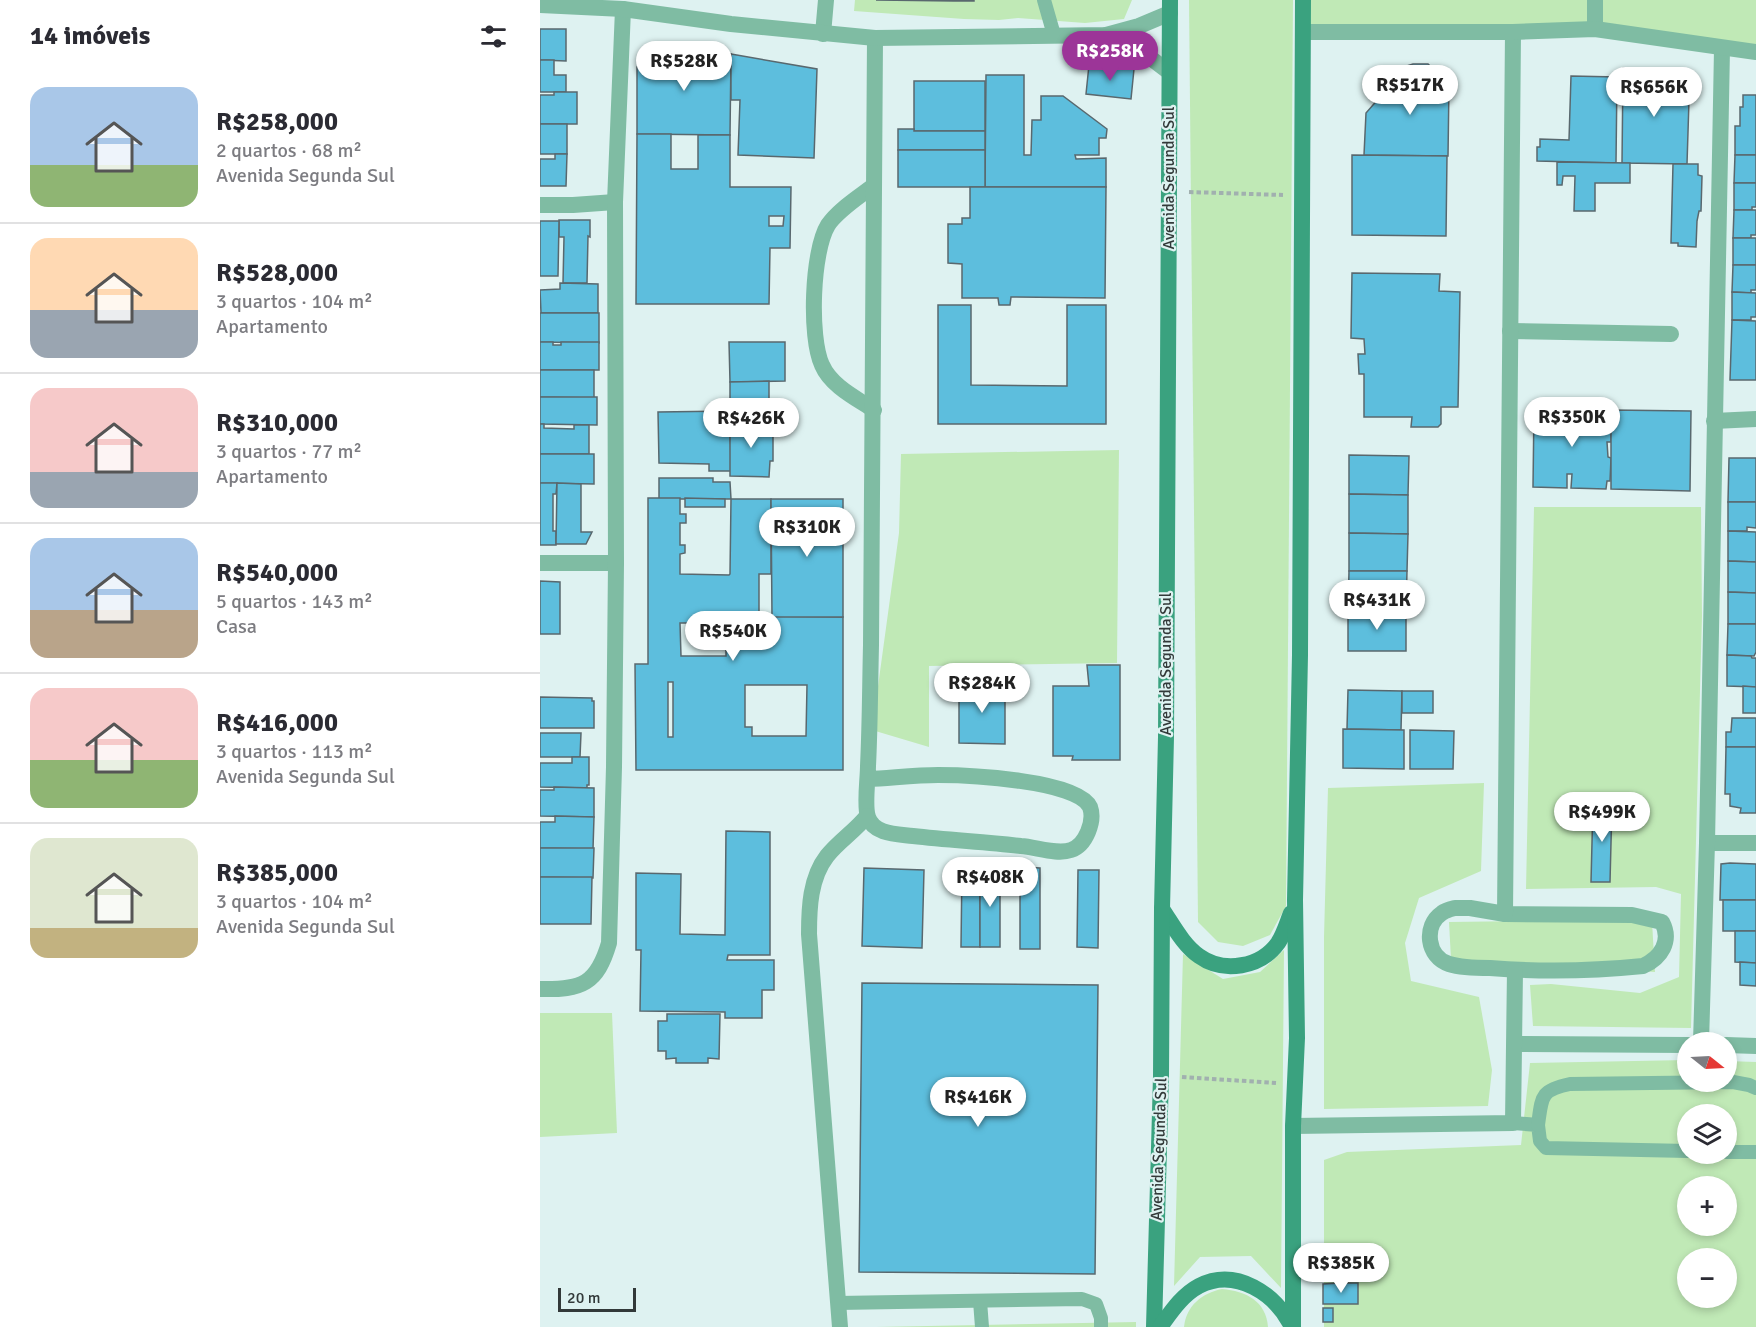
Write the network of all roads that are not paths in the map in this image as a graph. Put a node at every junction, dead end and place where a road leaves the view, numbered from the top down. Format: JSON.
{"nodes":[{"id":1,"x":826,"y":0,"type":"edge"},
{"id":2,"x":1044,"y":0,"type":"edge"},
{"id":3,"x":1303,"y":0,"type":"edge"},
{"id":4,"x":1596,"y":0,"type":"edge"},
{"id":5,"x":540,"y":4,"type":"edge"},
{"id":6,"x":1170,"y":7,"type":"edge"},
{"id":7,"x":623,"y":9,"type":"junction"},
{"id":8,"x":1595,"y":29,"type":"junction"},
{"id":9,"x":1303,"y":32,"type":"junction"},
{"id":10,"x":1513,"y":32,"type":"junction"},
{"id":11,"x":823,"y":34,"type":"junction"},
{"id":12,"x":1054,"y":35,"type":"junction"},
{"id":13,"x":1106,"y":35,"type":"junction"},
{"id":14,"x":875,"y":38,"type":"junction"},
{"id":15,"x":1722,"y":49,"type":"junction"},
{"id":16,"x":1756,"y":52,"type":"edge"},
{"id":17,"x":1169,"y":72,"type":"junction"},
{"id":18,"x":873,"y":186,"type":"junction"},
{"id":19,"x":615,"y":202,"type":"junction"},
{"id":20,"x":540,"y":205,"type":"edge"},
{"id":21,"x":1510,"y":331,"type":"junction"},
{"id":22,"x":1671,"y":334,"type":"dead end"},
{"id":23,"x":874,"y":410,"type":"junction"},
{"id":24,"x":1756,"y":419,"type":"edge"},
{"id":25,"x":1714,"y":422,"type":"junction"},
{"id":26,"x":540,"y":563,"type":"edge"},
{"id":27,"x":616,"y":563,"type":"junction"},
{"id":28,"x":868,"y":779,"type":"junction"},
{"id":29,"x":867,"y":816,"type":"junction"},
{"id":30,"x":1707,"y":843,"type":"junction"},
{"id":31,"x":1756,"y":843,"type":"edge"},
{"id":32,"x":1295,"y":900,"type":"junction"},
{"id":33,"x":1162,"y":909,"type":"junction"},
{"id":34,"x":1505,"y":914,"type":"junction"},
{"id":35,"x":1515,"y":970,"type":"junction"},
{"id":36,"x":540,"y":989,"type":"edge"},
{"id":37,"x":1701,"y":1032,"type":"edge"},
{"id":38,"x":1515,"y":1044,"type":"junction"},
{"id":39,"x":1677,"y":1045,"type":"edge"},
{"id":40,"x":1737,"y":1045,"type":"edge"},
{"id":41,"x":1756,"y":1046,"type":"edge"},
{"id":42,"x":1756,"y":1088,"type":"edge"},
{"id":43,"x":1513,"y":1123,"type":"junction"},
{"id":44,"x":1538,"y":1125,"type":"junction"},
{"id":45,"x":1293,"y":1126,"type":"junction"},
{"id":46,"x":1677,"y":1151,"type":"edge"},
{"id":47,"x":1737,"y":1152,"type":"edge"},
{"id":48,"x":1756,"y":1152,"type":"edge"},
{"id":49,"x":980,"y":1301,"type":"junction"},
{"id":50,"x":838,"y":1303,"type":"junction"},
{"id":51,"x":840,"y":1327,"type":"edge"},
{"id":52,"x":982,"y":1327,"type":"edge"},
{"id":53,"x":1101,"y":1327,"type":"edge"},
{"id":54,"x":1154,"y":1327,"type":"edge"},
{"id":55,"x":1160,"y":1327,"type":"edge"},
{"id":56,"x":1292,"y":1327,"type":"edge"}],
"edges":[{"from":1,"to":11,"type":"street"},
{"from":2,"to":12,"type":"lane"},
{"from":3,"to":9,"type":"main road"},
{"from":4,"to":8,"type":"street"},
{"from":5,"to":7,"type":"street"},
{"from":6,"to":13,"type":"street"},
{"from":6,"to":17,"type":"main road","name":"Avenida Segunda Sul"},
{"from":7,"to":11,"type":"street"},
{"from":7,"to":19,"type":"street"},
{"from":8,"to":10,"type":"street"},
{"from":8,"to":15,"type":"street"},
{"from":9,"to":10,"type":"street"},
{"from":9,"to":32,"type":"main road"},
{"from":10,"to":21,"type":"street"},
{"from":11,"to":14,"type":"street"},
{"from":12,"to":13,"type":"street"},
{"from":12,"to":14,"type":"street"},
{"from":13,"to":17,"type":"street"},
{"from":14,"to":18,"type":"street"},
{"from":15,"to":16,"type":"street"},
{"from":15,"to":25,"type":"street"},
{"from":17,"to":33,"type":"main road","name":"Avenida Segunda Sul"},
{"from":18,"to":23,"type":"street"},
{"from":18,"to":23,"type":"street"},
{"from":19,"to":20,"type":"street"},
{"from":19,"to":27,"type":"street"},
{"from":21,"to":22,"type":"street"},
{"from":21,"to":34,"type":"street"},
{"from":23,"to":28,"type":"street"},
{"from":24,"to":25,"type":"street"},
{"from":25,"to":30,"type":"street"},
{"from":26,"to":27,"type":"street"},
{"from":27,"to":36,"type":"street"},
{"from":28,"to":29,"type":"street"},
{"from":28,"to":29,"type":"street"},
{"from":29,"to":50,"type":"street"},
{"from":30,"to":31,"type":"street"},
{"from":30,"to":37,"type":"street"},
{"from":32,"to":33,"type":"main road"},
{"from":32,"to":45,"type":"main road"},
{"from":33,"to":54,"type":"main road","name":"Avenida Segunda Sul"},
{"from":34,"to":35,"type":"street"},
{"from":34,"to":35,"type":"street"},
{"from":35,"to":38,"type":"street"},
{"from":38,"to":39,"type":"street"},
{"from":38,"to":43,"type":"street"},
{"from":40,"to":41,"type":"street"},
{"from":42,"to":44,"type":"lane"},
{"from":43,"to":44,"type":"lane"},
{"from":43,"to":45,"type":"street"},
{"from":44,"to":46,"type":"lane"},
{"from":45,"to":56,"type":"main road"},
{"from":47,"to":48,"type":"lane"},
{"from":49,"to":50,"type":"lane"},
{"from":49,"to":52,"type":"lane"},
{"from":49,"to":53,"type":"lane"},
{"from":50,"to":51,"type":"street"},
{"from":55,"to":56,"type":"main road"}]}
